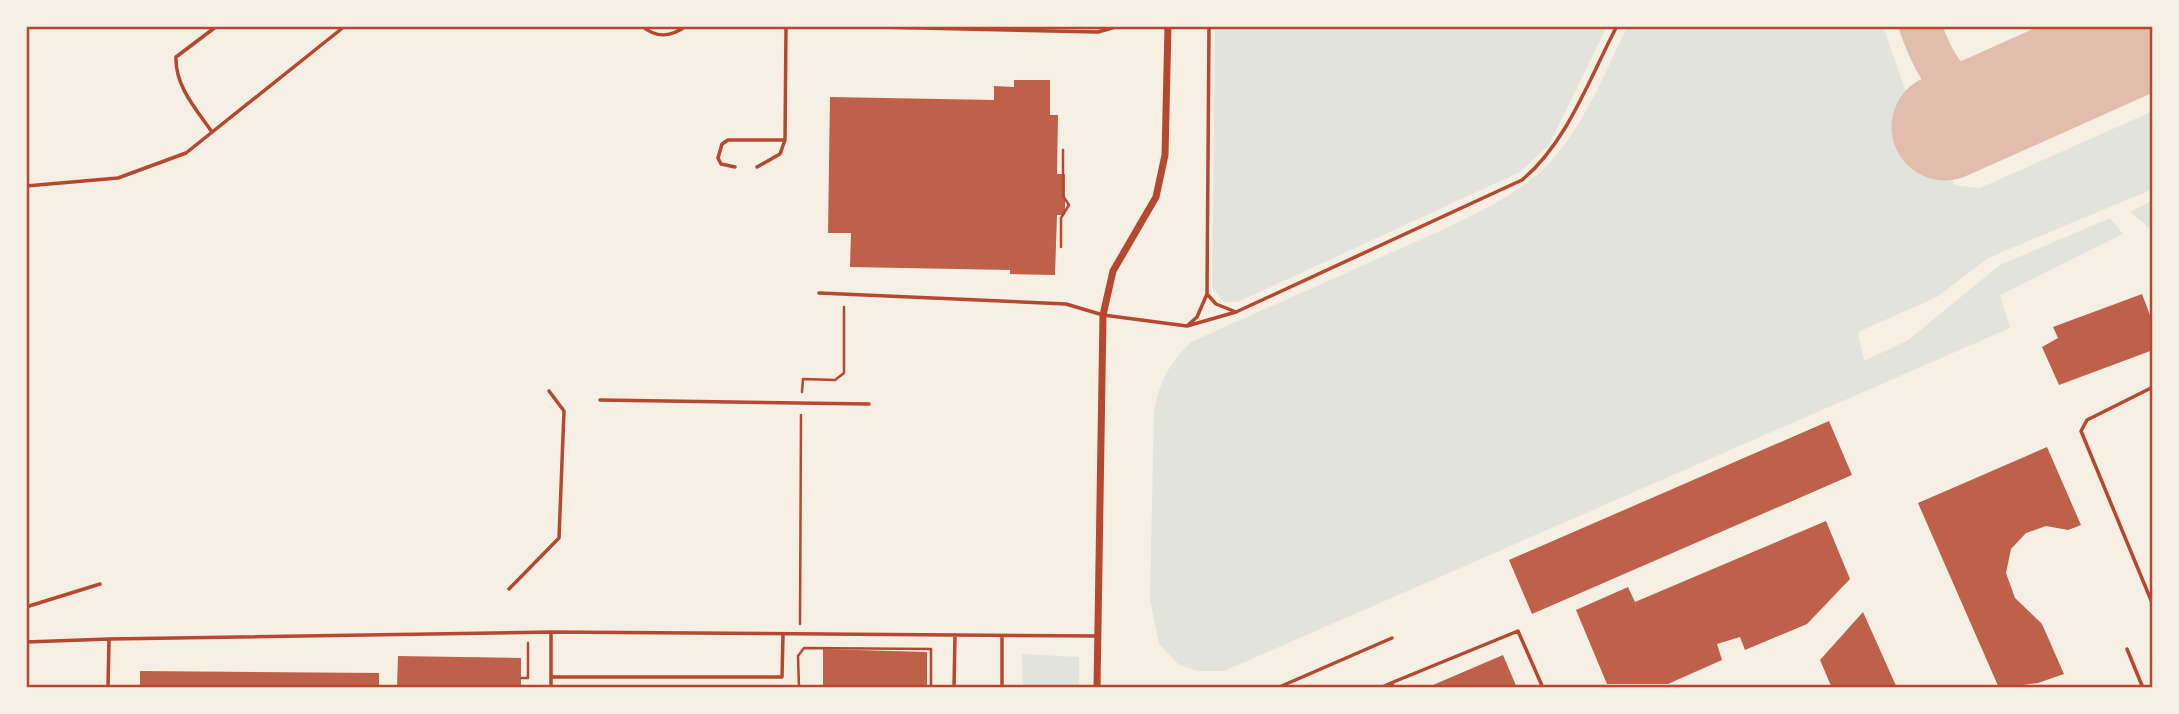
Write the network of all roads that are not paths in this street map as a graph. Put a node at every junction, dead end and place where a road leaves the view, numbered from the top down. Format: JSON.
{"nodes":[{"id":1,"x":217,"y":26,"type":"edge"},
{"id":2,"x":345,"y":26,"type":"edge"},
{"id":3,"x":642,"y":26,"type":"edge"},
{"id":4,"x":686,"y":26,"type":"edge"},
{"id":5,"x":786,"y":26,"type":"edge"},
{"id":6,"x":834,"y":26,"type":"edge"},
{"id":7,"x":1119,"y":26,"type":"edge"},
{"id":8,"x":1168,"y":26,"type":"edge"},
{"id":9,"x":1209,"y":26,"type":"edge"},
{"id":10,"x":1618,"y":26,"type":"edge"},
{"id":11,"x":212,"y":132,"type":"junction"},
{"id":12,"x":785,"y":139,"type":"junction"},
{"id":13,"x":734,"y":167,"type":"dead end"},
{"id":14,"x":757,"y":167,"type":"dead end"},
{"id":15,"x":26,"y":186,"type":"edge"},
{"id":16,"x":820,"y":293,"type":"dead end"},
{"id":17,"x":1208,"y":295,"type":"junction"},
{"id":18,"x":1236,"y":312,"type":"junction"},
{"id":19,"x":1102,"y":315,"type":"junction"},
{"id":20,"x":1187,"y":326,"type":"junction"},
{"id":21,"x":2153,"y":387,"type":"edge"},
{"id":22,"x":550,"y":391,"type":"dead end"},
{"id":23,"x":600,"y":400,"type":"dead end"},
{"id":24,"x":869,"y":404,"type":"dead end"},
{"id":25,"x":100,"y":584,"type":"dead end"},
{"id":26,"x":509,"y":589,"type":"dead end"},
{"id":27,"x":2153,"y":605,"type":"edge"},
{"id":28,"x":26,"y":607,"type":"edge"},
{"id":29,"x":551,"y":632,"type":"junction"},
{"id":30,"x":783,"y":634,"type":"junction"},
{"id":31,"x":955,"y":635,"type":"junction"},
{"id":32,"x":1002,"y":636,"type":"junction"},
{"id":33,"x":1098,"y":636,"type":"junction"},
{"id":34,"x":1392,"y":638,"type":"dead end"},
{"id":35,"x":109,"y":639,"type":"junction"},
{"id":36,"x":26,"y":642,"type":"edge"},
{"id":37,"x":2127,"y":649,"type":"dead end"},
{"id":38,"x":551,"y":677,"type":"junction"},
{"id":39,"x":1392,"y":685,"type":"edge"},
{"id":40,"x":108,"y":688,"type":"edge"},
{"id":41,"x":551,"y":688,"type":"edge"},
{"id":42,"x":954,"y":688,"type":"edge"},
{"id":43,"x":1002,"y":688,"type":"edge"},
{"id":44,"x":1097,"y":688,"type":"edge"},
{"id":45,"x":1278,"y":688,"type":"edge"},
{"id":46,"x":1380,"y":688,"type":"edge"},
{"id":47,"x":1543,"y":688,"type":"edge"},
{"id":48,"x":2143,"y":688,"type":"edge"}],
"edges":[{"from":1,"to":11,"type":"lane"},
{"from":2,"to":11,"type":"lane"},
{"from":3,"to":4,"type":"lane"},
{"from":5,"to":12,"type":"lane"},
{"from":6,"to":7,"type":"lane"},
{"from":8,"to":19,"type":"street"},
{"from":9,"to":17,"type":"lane"},
{"from":10,"to":18,"type":"lane"},
{"from":11,"to":15,"type":"lane"},
{"from":12,"to":13,"type":"lane"},
{"from":12,"to":14,"type":"lane"},
{"from":16,"to":19,"type":"lane"},
{"from":17,"to":18,"type":"lane"},
{"from":17,"to":20,"type":"lane"},
{"from":18,"to":20,"type":"lane"},
{"from":19,"to":20,"type":"lane"},
{"from":19,"to":33,"type":"street"},
{"from":21,"to":27,"type":"lane"},
{"from":22,"to":26,"type":"lane"},
{"from":23,"to":24,"type":"lane"},
{"from":25,"to":28,"type":"lane"},
{"from":29,"to":30,"type":"lane"},
{"from":29,"to":35,"type":"lane"},
{"from":29,"to":38,"type":"lane"},
{"from":30,"to":31,"type":"lane"},
{"from":30,"to":38,"type":"lane"},
{"from":31,"to":32,"type":"lane"},
{"from":31,"to":42,"type":"lane"},
{"from":32,"to":33,"type":"lane"},
{"from":32,"to":43,"type":"lane"},
{"from":33,"to":44,"type":"street"},
{"from":34,"to":45,"type":"lane"},
{"from":35,"to":36,"type":"lane"},
{"from":35,"to":40,"type":"lane"},
{"from":37,"to":48,"type":"lane"},
{"from":38,"to":41,"type":"lane"},
{"from":39,"to":46,"type":"lane"},
{"from":39,"to":47,"type":"lane"}]}
